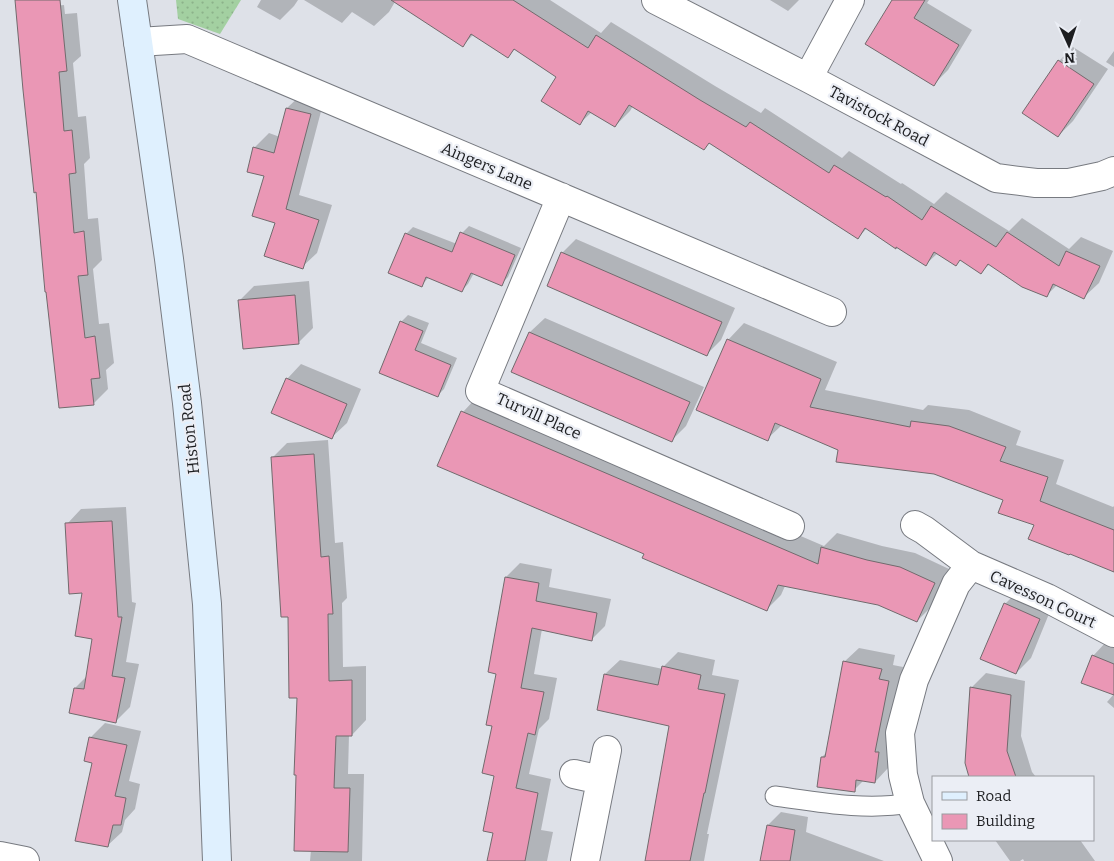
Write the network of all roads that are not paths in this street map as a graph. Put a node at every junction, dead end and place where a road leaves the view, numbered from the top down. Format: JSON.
{"nodes":[{"id":1,"x":132,"y":0,"type":"edge"},
{"id":2,"x":656,"y":0,"type":"edge"},
{"id":3,"x":850,"y":0,"type":"edge"},
{"id":4,"x":138,"y":42,"type":"junction"},
{"id":5,"x":808,"y":78,"type":"junction"},
{"id":6,"x":1114,"y":171,"type":"edge"},
{"id":7,"x":562,"y":197,"type":"junction"},
{"id":8,"x":832,"y":312,"type":"dead end"},
{"id":9,"x":915,"y":525,"type":"dead end"},
{"id":10,"x":790,"y":526,"type":"dead end"},
{"id":11,"x":971,"y":565,"type":"junction"},
{"id":12,"x":1114,"y":633,"type":"edge"},
{"id":13,"x":607,"y":750,"type":"dead end"},
{"id":14,"x":574,"y":774,"type":"dead end"},
{"id":15,"x":601,"y":780,"type":"junction"},
{"id":16,"x":775,"y":796,"type":"dead end"},
{"id":17,"x":910,"y":803,"type":"junction"},
{"id":18,"x":0,"y":856,"type":"edge"},
{"id":19,"x":25,"y":861,"type":"edge"},
{"id":20,"x":217,"y":861,"type":"edge"},
{"id":21,"x":585,"y":861,"type":"edge"},
{"id":22,"x":938,"y":861,"type":"edge"}],
"edges":[{"from":1,"to":4,"type":"main road","name":"Histon Road"},
{"from":2,"to":5,"type":"street","name":"Tavistock Road"},
{"from":3,"to":5,"type":"street"},
{"from":4,"to":7,"type":"street","name":"Aingers Lane"},
{"from":4,"to":20,"type":"main road","name":"Histon Road"},
{"from":5,"to":6,"type":"street","name":"Tavistock Road"},
{"from":7,"to":8,"type":"street","name":"Aingers Lane"},
{"from":7,"to":10,"type":"street","name":"Turvill Place"},
{"from":9,"to":11,"type":"street","name":"Cavesson Court"},
{"from":11,"to":12,"type":"street","name":"Cavesson Court"},
{"from":11,"to":17,"type":"street"},
{"from":13,"to":15,"type":"street"},
{"from":14,"to":15,"type":"street"},
{"from":15,"to":21,"type":"street"},
{"from":16,"to":17,"type":"lane"},
{"from":17,"to":22,"type":"street"},
{"from":18,"to":19,"type":"street"}]}
